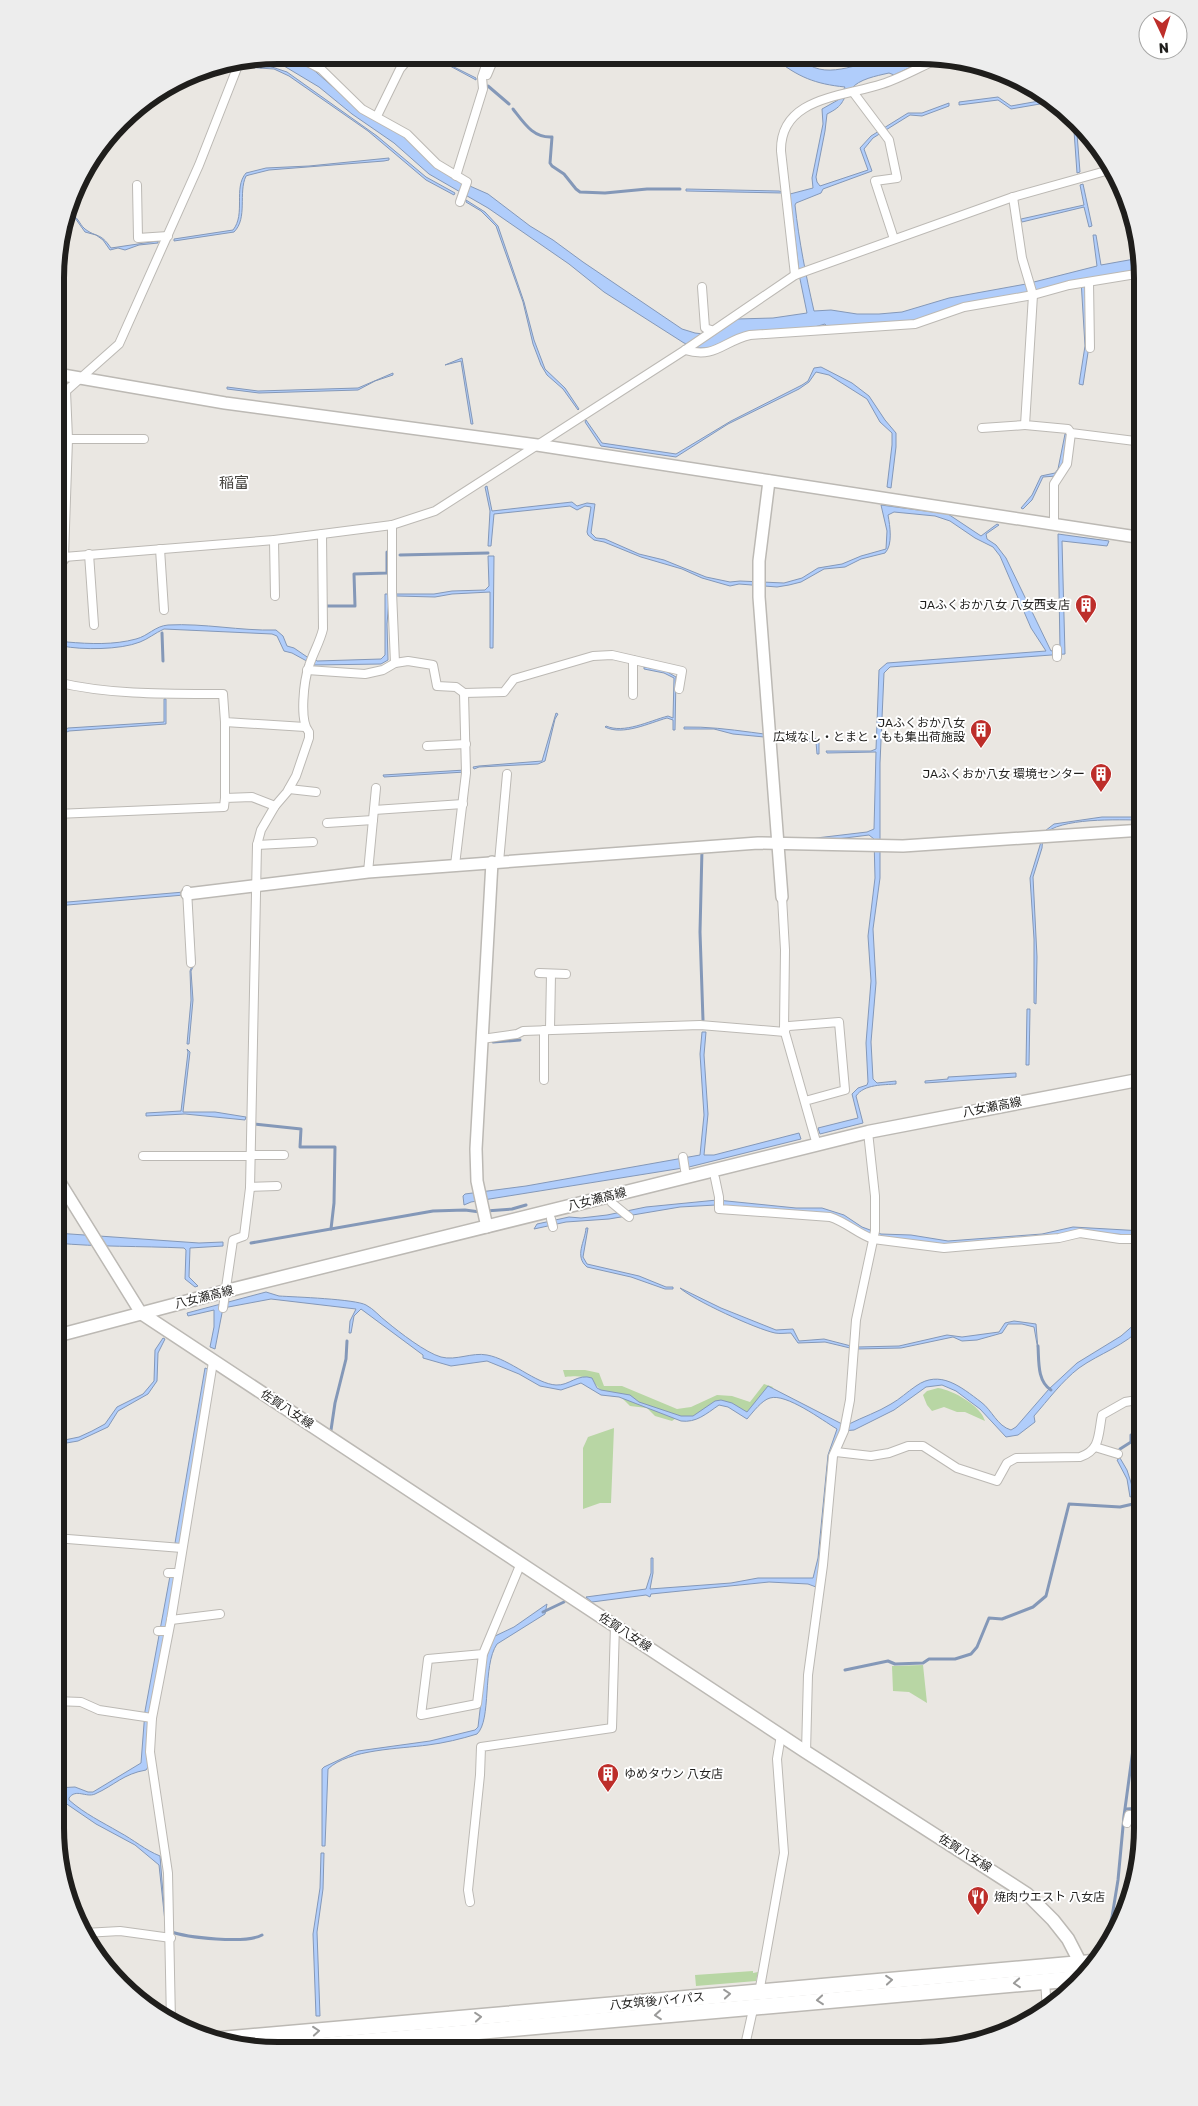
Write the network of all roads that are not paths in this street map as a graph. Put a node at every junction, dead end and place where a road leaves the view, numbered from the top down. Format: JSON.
{"nodes":[{"id":1,"x":311,"y":64,"type":"edge"},
{"id":2,"x":404,"y":64,"type":"edge"},
{"id":3,"x":491,"y":64,"type":"edge"},
{"id":4,"x":927,"y":64,"type":"edge"},
{"id":5,"x":237,"y":68,"type":"edge"},
{"id":6,"x":485,"y":68,"type":"dead end"},
{"id":7,"x":482,"y":80,"type":"junction"},
{"id":8,"x":853,"y":92,"type":"junction"},
{"id":9,"x":377,"y":116,"type":"junction"},
{"id":10,"x":1106,"y":171,"type":"edge"},
{"id":11,"x":456,"y":176,"type":"junction"},
{"id":12,"x":137,"y":185,"type":"dead end"},
{"id":13,"x":1013,"y":197,"type":"junction"},
{"id":14,"x":461,"y":198,"type":"dead end"},
{"id":15,"x":168,"y":236,"type":"junction"},
{"id":16,"x":894,"y":239,"type":"junction"},
{"id":17,"x":1134,"y":274,"type":"edge"},
{"id":18,"x":795,"y":275,"type":"junction"},
{"id":19,"x":1089,"y":282,"type":"junction"},
{"id":20,"x":702,"y":287,"type":"dead end"},
{"id":21,"x":1033,"y":295,"type":"junction"},
{"id":22,"x":710,"y":332,"type":"junction"},
{"id":23,"x":1090,"y":348,"type":"dead end"},
{"id":24,"x":685,"y":350,"type":"junction"},
{"id":25,"x":64,"y":375,"type":"edge"},
{"id":26,"x":80,"y":378,"type":"junction"},
{"id":27,"x":66,"y":391,"type":"joint"},
{"id":28,"x":1025,"y":425,"type":"junction"},
{"id":29,"x":982,"y":428,"type":"dead end"},
{"id":30,"x":1071,"y":433,"type":"junction"},
{"id":31,"x":144,"y":439,"type":"dead end"},
{"id":32,"x":68,"y":440,"type":"junction"},
{"id":33,"x":1134,"y":441,"type":"edge"},
{"id":34,"x":537,"y":445,"type":"junction"},
{"id":35,"x":769,"y":481,"type":"junction"},
{"id":36,"x":64,"y":499,"type":"edge"},
{"id":37,"x":1054,"y":524,"type":"junction"},
{"id":38,"x":392,"y":525,"type":"junction"},
{"id":39,"x":322,"y":534,"type":"junction"},
{"id":40,"x":1134,"y":537,"type":"edge"},
{"id":41,"x":274,"y":540,"type":"junction"},
{"id":42,"x":160,"y":549,"type":"junction"},
{"id":43,"x":89,"y":554,"type":"junction"},
{"id":44,"x":64,"y":557,"type":"edge"},
{"id":45,"x":275,"y":596,"type":"dead end"},
{"id":46,"x":164,"y":610,"type":"dead end"},
{"id":47,"x":94,"y":625,"type":"dead end"},
{"id":48,"x":395,"y":663,"type":"junction"},
{"id":49,"x":633,"y":664,"type":"junction"},
{"id":50,"x":309,"y":665,"type":"junction"},
{"id":51,"x":64,"y":684,"type":"edge"},
{"id":52,"x":679,"y":689,"type":"dead end"},
{"id":53,"x":464,"y":693,"type":"junction"},
{"id":54,"x":633,"y":695,"type":"dead end"},
{"id":55,"x":225,"y":722,"type":"junction"},
{"id":56,"x":305,"y":727,"type":"junction"},
{"id":57,"x":466,"y":744,"type":"junction"},
{"id":58,"x":427,"y":746,"type":"dead end"},
{"id":59,"x":507,"y":774,"type":"dead end"},
{"id":60,"x":376,"y":788,"type":"dead end"},
{"id":61,"x":289,"y":789,"type":"junction"},
{"id":62,"x":316,"y":792,"type":"dead end"},
{"id":63,"x":225,"y":798,"type":"junction"},
{"id":64,"x":463,"y":804,"type":"junction"},
{"id":65,"x":275,"y":806,"type":"junction"},
{"id":66,"x":374,"y":810,"type":"junction"},
{"id":67,"x":64,"y":814,"type":"edge"},
{"id":68,"x":373,"y":820,"type":"junction"},
{"id":69,"x":327,"y":823,"type":"dead end"},
{"id":70,"x":1134,"y":831,"type":"edge"},
{"id":71,"x":313,"y":842,"type":"dead end"},
{"id":72,"x":777,"y":843,"type":"junction"},
{"id":73,"x":257,"y":845,"type":"junction"},
{"id":74,"x":496,"y":862,"type":"junction"},
{"id":75,"x":455,"y":865,"type":"junction"},
{"id":76,"x":368,"y":872,"type":"junction"},
{"id":77,"x":256,"y":886,"type":"junction"},
{"id":78,"x":187,"y":892,"type":"joint"},
{"id":79,"x":782,"y":897,"type":"joint"},
{"id":80,"x":191,"y":963,"type":"dead end"},
{"id":81,"x":539,"y":973,"type":"dead end"},
{"id":82,"x":550,"y":974,"type":"junction"},
{"id":83,"x":566,"y":974,"type":"dead end"},
{"id":84,"x":547,"y":1030,"type":"junction"},
{"id":85,"x":784,"y":1030,"type":"junction"},
{"id":86,"x":482,"y":1039,"type":"junction"},
{"id":87,"x":544,"y":1080,"type":"dead end"},
{"id":88,"x":1134,"y":1081,"type":"edge"},
{"id":89,"x":805,"y":1101,"type":"junction"},
{"id":90,"x":868,"y":1132,"type":"junction"},
{"id":91,"x":817,"y":1145,"type":"junction"},
{"id":92,"x":250,"y":1155,"type":"junction"},
{"id":93,"x":284,"y":1155,"type":"dead end"},
{"id":94,"x":143,"y":1156,"type":"dead end"},
{"id":95,"x":683,"y":1157,"type":"dead end"},
{"id":96,"x":685,"y":1170,"type":"dead end"},
{"id":97,"x":715,"y":1178,"type":"dead end"},
{"id":98,"x":277,"y":1186,"type":"dead end"},
{"id":99,"x":250,"y":1187,"type":"junction"},
{"id":100,"x":64,"y":1189,"type":"edge"},
{"id":101,"x":612,"y":1203,"type":"dead end"},
{"id":102,"x":626,"y":1215,"type":"dead end"},
{"id":103,"x":551,"y":1219,"type":"dead end"},
{"id":104,"x":486,"y":1222,"type":"junction"},
{"id":105,"x":553,"y":1228,"type":"dead end"},
{"id":106,"x":874,"y":1236,"type":"junction"},
{"id":107,"x":1134,"y":1239,"type":"edge"},
{"id":108,"x":225,"y":1300,"type":"junction"},
{"id":109,"x":141,"y":1313,"type":"junction"},
{"id":110,"x":64,"y":1334,"type":"edge"},
{"id":111,"x":214,"y":1362,"type":"junction"},
{"id":112,"x":1134,"y":1400,"type":"edge"},
{"id":113,"x":1095,"y":1447,"type":"junction"},
{"id":114,"x":836,"y":1452,"type":"junction"},
{"id":115,"x":1118,"y":1454,"type":"dead end"},
{"id":116,"x":186,"y":1465,"type":"dead end"},
{"id":117,"x":195,"y":1466,"type":"junction"},
{"id":118,"x":183,"y":1480,"type":"dead end"},
{"id":119,"x":192,"y":1481,"type":"junction"},
{"id":120,"x":64,"y":1539,"type":"edge"},
{"id":121,"x":182,"y":1548,"type":"junction"},
{"id":122,"x":521,"y":1563,"type":"junction"},
{"id":123,"x":168,"y":1573,"type":"dead end"},
{"id":124,"x":178,"y":1573,"type":"junction"},
{"id":125,"x":220,"y":1614,"type":"dead end"},
{"id":126,"x":170,"y":1620,"type":"junction"},
{"id":127,"x":615,"y":1625,"type":"junction"},
{"id":128,"x":158,"y":1631,"type":"dead end"},
{"id":129,"x":168,"y":1631,"type":"junction"},
{"id":130,"x":483,"y":1654,"type":"junction"},
{"id":131,"x":64,"y":1701,"type":"edge"},
{"id":132,"x":152,"y":1718,"type":"junction"},
{"id":133,"x":781,"y":1735,"type":"junction"},
{"id":134,"x":806,"y":1752,"type":"junction"},
{"id":135,"x":1134,"y":1815,"type":"edge"},
{"id":136,"x":1127,"y":1823,"type":"dead end"},
{"id":137,"x":470,"y":1902,"type":"dead end"},
{"id":138,"x":91,"y":1933,"type":"edge"},
{"id":139,"x":171,"y":1938,"type":"junction"},
{"id":140,"x":1081,"y":1968,"type":"edge"},
{"id":141,"x":1078,"y":1972,"type":"edge"},
{"id":142,"x":1078,"y":1973,"type":"edge"},
{"id":143,"x":1045,"y":1980,"type":"junction"},
{"id":144,"x":760,"y":1992,"type":"junction"},
{"id":145,"x":1046,"y":2001,"type":"edge"},
{"id":146,"x":754,"y":2006,"type":"junction"},
{"id":147,"x":171,"y":2014,"type":"edge"},
{"id":148,"x":237,"y":2038,"type":"edge"},
{"id":149,"x":358,"y":2042,"type":"edge"},
{"id":150,"x":745,"y":2042,"type":"edge"}],
"edges":[{"from":1,"to":9,"type":"street"},
{"from":2,"to":9,"type":"street"},
{"from":3,"to":7,"type":"street"},
{"from":4,"to":8,"type":"street"},
{"from":5,"to":15,"type":"street"},
{"from":6,"to":7,"type":"street"},
{"from":7,"to":11,"type":"street"},
{"from":8,"to":16,"type":"street"},
{"from":8,"to":18,"type":"street"},
{"from":9,"to":11,"type":"street"},
{"from":10,"to":13,"type":"street"},
{"from":11,"to":14,"type":"street"},
{"from":12,"to":15,"type":"street"},
{"from":13,"to":16,"type":"street"},
{"from":13,"to":21,"type":"street"},
{"from":15,"to":26,"type":"street"},
{"from":16,"to":18,"type":"street"},
{"from":17,"to":19,"type":"street"},
{"from":18,"to":22,"type":"street"},
{"from":19,"to":21,"type":"street"},
{"from":19,"to":23,"type":"street"},
{"from":20,"to":22,"type":"street"},
{"from":21,"to":24,"type":"street"},
{"from":21,"to":28,"type":"street"},
{"from":22,"to":24,"type":"street"},
{"from":24,"to":34,"type":"street"},
{"from":25,"to":26,"type":"street"},
{"from":26,"to":27,"type":"street"},
{"from":26,"to":34,"type":"street"},
{"from":27,"to":32,"type":"street"},
{"from":28,"to":29,"type":"street"},
{"from":28,"to":30,"type":"street"},
{"from":30,"to":33,"type":"street"},
{"from":30,"to":37,"type":"street"},
{"from":31,"to":32,"type":"street"},
{"from":32,"to":36,"type":"street"},
{"from":34,"to":35,"type":"street"},
{"from":34,"to":38,"type":"street"},
{"from":35,"to":37,"type":"street"},
{"from":35,"to":72,"type":"street"},
{"from":37,"to":40,"type":"street"},
{"from":38,"to":39,"type":"street"},
{"from":38,"to":48,"type":"street"},
{"from":39,"to":41,"type":"street"},
{"from":39,"to":50,"type":"street"},
{"from":41,"to":42,"type":"street"},
{"from":41,"to":45,"type":"street"},
{"from":42,"to":43,"type":"street"},
{"from":42,"to":46,"type":"street"},
{"from":43,"to":44,"type":"street"},
{"from":43,"to":47,"type":"street"},
{"from":48,"to":50,"type":"street"},
{"from":48,"to":53,"type":"street"},
{"from":49,"to":52,"type":"street"},
{"from":49,"to":53,"type":"street"},
{"from":49,"to":54,"type":"street"},
{"from":50,"to":56,"type":"street"},
{"from":51,"to":55,"type":"street"},
{"from":53,"to":57,"type":"street"},
{"from":55,"to":56,"type":"street"},
{"from":55,"to":63,"type":"street"},
{"from":56,"to":61,"type":"street"},
{"from":57,"to":58,"type":"street"},
{"from":57,"to":64,"type":"street"},
{"from":59,"to":74,"type":"street"},
{"from":60,"to":66,"type":"street"},
{"from":61,"to":62,"type":"street"},
{"from":61,"to":65,"type":"street"},
{"from":63,"to":65,"type":"street"},
{"from":63,"to":67,"type":"street"},
{"from":64,"to":66,"type":"street"},
{"from":64,"to":75,"type":"street"},
{"from":65,"to":73,"type":"street"},
{"from":66,"to":68,"type":"street"},
{"from":68,"to":69,"type":"street"},
{"from":68,"to":76,"type":"street"},
{"from":70,"to":72,"type":"street"},
{"from":71,"to":73,"type":"street"},
{"from":72,"to":74,"type":"street"},
{"from":72,"to":79,"type":"street"},
{"from":73,"to":77,"type":"street"},
{"from":74,"to":75,"type":"street"},
{"from":74,"to":86,"type":"street"},
{"from":75,"to":76,"type":"street"},
{"from":76,"to":77,"type":"street"},
{"from":77,"to":78,"type":"street"},
{"from":77,"to":92,"type":"street"},
{"from":78,"to":80,"type":"street"},
{"from":79,"to":85,"type":"street"},
{"from":81,"to":82,"type":"street"},
{"from":82,"to":83,"type":"street"},
{"from":82,"to":84,"type":"street"},
{"from":84,"to":85,"type":"street"},
{"from":84,"to":86,"type":"street"},
{"from":84,"to":87,"type":"street"},
{"from":85,"to":89,"type":"street"},
{"from":85,"to":89,"type":"street"},
{"from":86,"to":104,"type":"street"},
{"from":88,"to":90,"type":"main road","name":"八女瀬高線"},
{"from":89,"to":91,"type":"street"},
{"from":90,"to":91,"type":"main road","name":"八女瀬高線"},
{"from":90,"to":106,"type":"street"},
{"from":91,"to":104,"type":"main road","name":"八女瀬高線"},
{"from":92,"to":93,"type":"street"},
{"from":92,"to":94,"type":"street"},
{"from":92,"to":99,"type":"street"},
{"from":95,"to":96,"type":"street"},
{"from":97,"to":106,"type":"street"},
{"from":98,"to":99,"type":"street"},
{"from":99,"to":108,"type":"street"},
{"from":100,"to":109,"type":"street"},
{"from":101,"to":102,"type":"street"},
{"from":103,"to":105,"type":"street"},
{"from":104,"to":108,"type":"main road","name":"八女瀬高線"},
{"from":106,"to":107,"type":"street"},
{"from":106,"to":114,"type":"street"},
{"from":108,"to":109,"type":"main road","name":"八女瀬高線"},
{"from":109,"to":110,"type":"main road","name":"八女瀬高線"},
{"from":109,"to":111,"type":"main road","name":"佐賀八女線"},
{"from":111,"to":117,"type":"street"},
{"from":111,"to":122,"type":"main road","name":"佐賀八女線"},
{"from":112,"to":113,"type":"street"},
{"from":113,"to":114,"type":"street"},
{"from":113,"to":115,"type":"street"},
{"from":114,"to":134,"type":"street"},
{"from":116,"to":117,"type":"street"},
{"from":117,"to":119,"type":"street"},
{"from":118,"to":119,"type":"street"},
{"from":119,"to":121,"type":"street"},
{"from":120,"to":121,"type":"street"},
{"from":121,"to":124,"type":"street"},
{"from":122,"to":127,"type":"main road","name":"佐賀八女線"},
{"from":122,"to":130,"type":"street"},
{"from":123,"to":124,"type":"street"},
{"from":124,"to":126,"type":"street"},
{"from":125,"to":126,"type":"street"},
{"from":126,"to":129,"type":"street"},
{"from":127,"to":133,"type":"main road","name":"佐賀八女線"},
{"from":127,"to":137,"type":"street"},
{"from":128,"to":129,"type":"street"},
{"from":129,"to":132,"type":"street"},
{"from":130,"to":130,"type":"street"},
{"from":131,"to":132,"type":"street"},
{"from":132,"to":139,"type":"street"},
{"from":133,"to":134,"type":"main road","name":"佐賀八女線"},
{"from":133,"to":144,"type":"street"},
{"from":134,"to":140,"type":"main road","name":"佐賀八女線"},
{"from":135,"to":136,"type":"street"},
{"from":138,"to":139,"type":"street"},
{"from":139,"to":147,"type":"street"},
{"from":144,"to":141,"type":"highway","name":"八女筑後バイパス","one_way":true},
{"from":142,"to":143,"type":"highway","name":"八女筑後バイパス"},
{"from":143,"to":145,"type":"street"},
{"from":143,"to":146,"type":"highway","name":"八女筑後バイパス","one_way":true},
{"from":144,"to":146,"type":"street"},
{"from":148,"to":144,"type":"highway","name":"八女筑後バイパス","one_way":true},
{"from":146,"to":149,"type":"highway","name":"八女筑後バイパス","one_way":true},
{"from":146,"to":150,"type":"street"}]}
